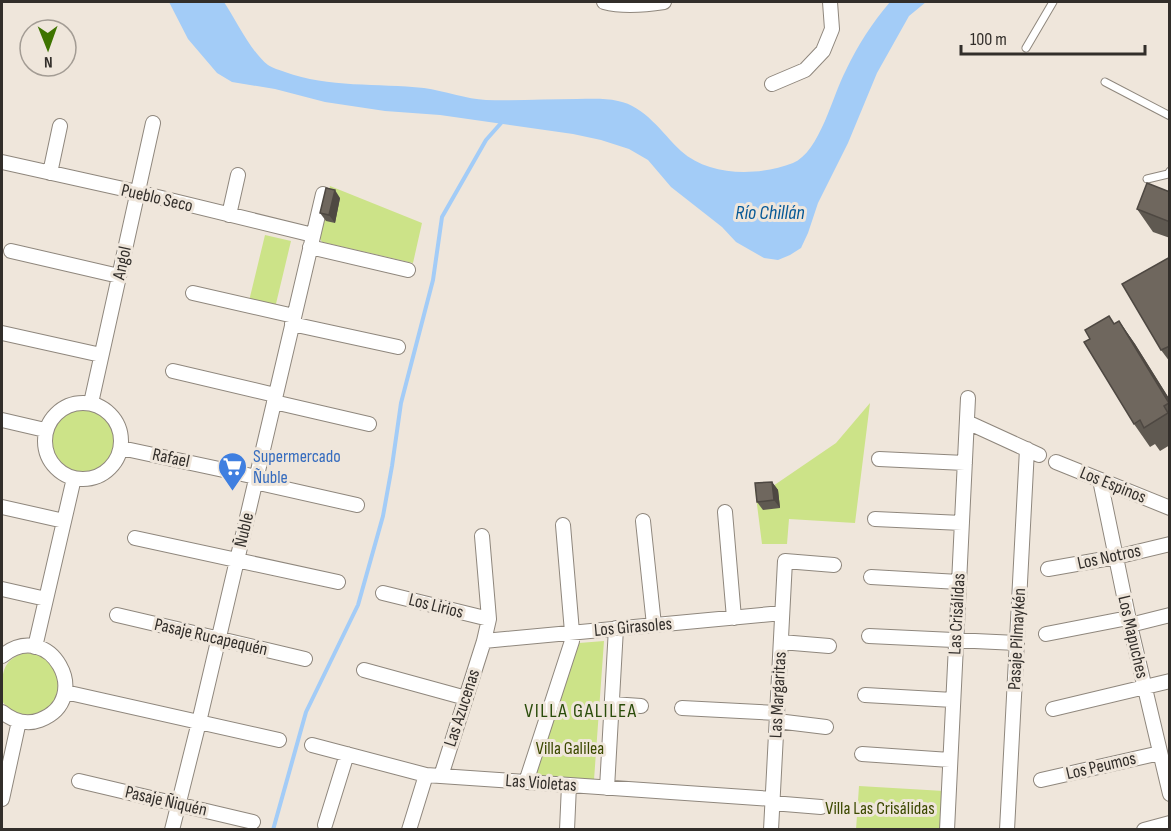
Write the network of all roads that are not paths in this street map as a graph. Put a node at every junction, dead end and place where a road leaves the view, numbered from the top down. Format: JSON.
{"nodes":[{"id":1,"x":604,"y":2,"type":"edge"},
{"id":2,"x":664,"y":2,"type":"edge"},
{"id":3,"x":830,"y":2,"type":"edge"},
{"id":4,"x":1053,"y":2,"type":"edge"},
{"id":5,"x":1026,"y":48,"type":"dead end"},
{"id":6,"x":1104,"y":82,"type":"dead end"},
{"id":7,"x":772,"y":84,"type":"dead end"},
{"id":8,"x":1170,"y":116,"type":"edge"},
{"id":9,"x":153,"y":123,"type":"dead end"},
{"id":10,"x":60,"y":126,"type":"dead end"},
{"id":11,"x":2,"y":162,"type":"edge"},
{"id":12,"x":1170,"y":171,"type":"edge"},
{"id":13,"x":50,"y":173,"type":"junction"},
{"id":14,"x":238,"y":175,"type":"dead end"},
{"id":15,"x":1147,"y":179,"type":"dead end"},
{"id":16,"x":137,"y":192,"type":"junction"},
{"id":17,"x":322,"y":194,"type":"edge"},
{"id":18,"x":229,"y":215,"type":"junction"},
{"id":19,"x":311,"y":241,"type":"junction"},
{"id":20,"x":11,"y":251,"type":"dead end"},
{"id":21,"x":408,"y":270,"type":"dead end"},
{"id":22,"x":119,"y":276,"type":"junction"},
{"id":23,"x":193,"y":293,"type":"dead end"},
{"id":24,"x":293,"y":320,"type":"junction"},
{"id":25,"x":2,"y":333,"type":"edge"},
{"id":26,"x":398,"y":347,"type":"dead end"},
{"id":27,"x":102,"y":355,"type":"junction"},
{"id":28,"x":173,"y":371,"type":"dead end"},
{"id":29,"x":968,"y":398,"type":"dead end"},
{"id":30,"x":275,"y":399,"type":"junction"},
{"id":31,"x":91,"y":403,"type":"junction"},
{"id":32,"x":2,"y":420,"type":"edge"},
{"id":33,"x":967,"y":422,"type":"junction"},
{"id":34,"x":369,"y":424,"type":"dead end"},
{"id":35,"x":45,"y":430,"type":"junction"},
{"id":36,"x":121,"y":447,"type":"junction"},
{"id":37,"x":879,"y":459,"type":"dead end"},
{"id":38,"x":1056,"y":462,"type":"dead end"},
{"id":39,"x":965,"y":463,"type":"junction"},
{"id":40,"x":74,"y":478,"type":"junction"},
{"id":41,"x":256,"y":479,"type":"junction"},
{"id":42,"x":1100,"y":480,"type":"junction"},
{"id":43,"x":357,"y":505,"type":"dead end"},
{"id":44,"x":2,"y":507,"type":"edge"},
{"id":45,"x":1170,"y":508,"type":"edge"},
{"id":46,"x":724,"y":512,"type":"dead end"},
{"id":47,"x":875,"y":519,"type":"dead end"},
{"id":48,"x":64,"y":521,"type":"junction"},
{"id":49,"x":643,"y":521,"type":"dead end"},
{"id":50,"x":962,"y":523,"type":"junction"},
{"id":51,"x":563,"y":525,"type":"dead end"},
{"id":52,"x":482,"y":536,"type":"dead end"},
{"id":53,"x":135,"y":538,"type":"dead end"},
{"id":54,"x":1170,"y":544,"type":"edge"},
{"id":55,"x":1116,"y":557,"type":"junction"},
{"id":56,"x":237,"y":560,"type":"junction"},
{"id":57,"x":834,"y":564,"type":"dead end"},
{"id":58,"x":1048,"y":569,"type":"dead end"},
{"id":59,"x":871,"y":577,"type":"dead end"},
{"id":60,"x":338,"y":582,"type":"dead end"},
{"id":61,"x":959,"y":582,"type":"junction"},
{"id":62,"x":2,"y":589,"type":"edge"},
{"id":63,"x":383,"y":593,"type":"dead end"},
{"id":64,"x":46,"y":599,"type":"junction"},
{"id":65,"x":782,"y":613,"type":"junction"},
{"id":66,"x":117,"y":615,"type":"dead end"},
{"id":67,"x":1170,"y":615,"type":"edge"},
{"id":68,"x":734,"y":618,"type":"junction"},
{"id":69,"x":489,"y":619,"type":"junction"},
{"id":70,"x":1129,"y":621,"type":"junction"},
{"id":71,"x":654,"y":625,"type":"junction"},
{"id":72,"x":616,"y":628,"type":"junction"},
{"id":73,"x":572,"y":633,"type":"junction"},
{"id":74,"x":1046,"y":634,"type":"dead end"},
{"id":75,"x":869,"y":636,"type":"dead end"},
{"id":76,"x":219,"y":639,"type":"junction"},
{"id":77,"x":484,"y":640,"type":"junction"},
{"id":78,"x":956,"y":640,"type":"junction"},
{"id":79,"x":781,"y":642,"type":"junction"},
{"id":80,"x":1017,"y":642,"type":"junction"},
{"id":81,"x":829,"y":646,"type":"dead end"},
{"id":82,"x":35,"y":647,"type":"junction"},
{"id":83,"x":2,"y":656,"type":"edge"},
{"id":84,"x":305,"y":659,"type":"dead end"},
{"id":85,"x":364,"y":670,"type":"dead end"},
{"id":86,"x":1170,"y":681,"type":"edge"},
{"id":87,"x":1144,"y":687,"type":"junction"},
{"id":88,"x":65,"y":692,"type":"junction"},
{"id":89,"x":865,"y":695,"type":"dead end"},
{"id":90,"x":465,"y":698,"type":"junction"},
{"id":91,"x":953,"y":700,"type":"junction"},
{"id":92,"x":612,"y":704,"type":"junction"},
{"id":93,"x":641,"y":706,"type":"dead end"},
{"id":94,"x":682,"y":708,"type":"dead end"},
{"id":95,"x":1053,"y":709,"type":"dead end"},
{"id":96,"x":2,"y":712,"type":"edge"},
{"id":97,"x":777,"y":717,"type":"junction"},
{"id":98,"x":19,"y":721,"type":"junction"},
{"id":99,"x":199,"y":722,"type":"junction"},
{"id":100,"x":826,"y":727,"type":"dead end"},
{"id":101,"x":279,"y":740,"type":"dead end"},
{"id":102,"x":312,"y":745,"type":"dead end"},
{"id":103,"x":1162,"y":746,"type":"edge"},
{"id":104,"x":347,"y":754,"type":"junction"},
{"id":105,"x":862,"y":754,"type":"dead end"},
{"id":106,"x":950,"y":760,"type":"junction"},
{"id":107,"x":5,"y":764,"type":"edge"},
{"id":108,"x":426,"y":775,"type":"junction"},
{"id":109,"x":441,"y":776,"type":"junction"},
{"id":110,"x":1041,"y":780,"type":"dead end"},
{"id":111,"x":79,"y":781,"type":"dead end"},
{"id":112,"x":526,"y":782,"type":"junction"},
{"id":113,"x":569,"y":785,"type":"junction"},
{"id":114,"x":607,"y":788,"type":"junction"},
{"id":115,"x":1170,"y":794,"type":"edge"},
{"id":116,"x":2,"y":799,"type":"edge"},
{"id":117,"x":773,"y":801,"type":"junction"},
{"id":118,"x":178,"y":804,"type":"junction"},
{"id":119,"x":821,"y":807,"type":"dead end"},
{"id":120,"x":253,"y":822,"type":"dead end"},
{"id":121,"x":1170,"y":823,"type":"edge"},
{"id":122,"x":325,"y":825,"type":"dead end"},
{"id":123,"x":172,"y":830,"type":"edge"},
{"id":124,"x":408,"y":830,"type":"edge"},
{"id":125,"x":567,"y":830,"type":"edge"},
{"id":126,"x":771,"y":830,"type":"edge"},
{"id":127,"x":947,"y":830,"type":"edge"},
{"id":128,"x":1007,"y":830,"type":"edge"},
{"id":129,"x":1144,"y":830,"type":"edge"}],
"edges":[{"from":1,"to":2,"type":"street"},
{"from":3,"to":7,"type":"street"},
{"from":4,"to":5,"type":"lane"},
{"from":6,"to":8,"type":"lane"},
{"from":9,"to":16,"type":"street","name":"Angol"},
{"from":10,"to":13,"type":"street"},
{"from":11,"to":13,"type":"street","name":"Pueblo Seco"},
{"from":12,"to":15,"type":"lane"},
{"from":13,"to":16,"type":"street","name":"Pueblo Seco"},
{"from":14,"to":18,"type":"street"},
{"from":16,"to":18,"type":"street","name":"Pueblo Seco"},
{"from":16,"to":22,"type":"street","name":"Angol"},
{"from":17,"to":19,"type":"street","name":"Ñuble"},
{"from":18,"to":19,"type":"street","name":"Pueblo Seco"},
{"from":19,"to":21,"type":"street","name":"Pueblo Seco"},
{"from":19,"to":24,"type":"street","name":"Ñuble"},
{"from":20,"to":22,"type":"street"},
{"from":22,"to":27,"type":"street","name":"Angol"},
{"from":23,"to":24,"type":"street"},
{"from":24,"to":26,"type":"street"},
{"from":24,"to":30,"type":"street","name":"Ñuble"},
{"from":25,"to":27,"type":"street"},
{"from":27,"to":31,"type":"street","name":"Angol"},
{"from":28,"to":30,"type":"street"},
{"from":29,"to":33,"type":"street","name":"Las Crisálidas"},
{"from":30,"to":34,"type":"street"},
{"from":30,"to":41,"type":"street","name":"Ñuble"},
{"from":31,"to":35,"type":"street"},
{"from":31,"to":36,"type":"street"},
{"from":32,"to":35,"type":"street"},
{"from":33,"to":39,"type":"street","name":"Las Crisálidas"},
{"from":33,"to":80,"type":"street","name":"Pasaje Pilmaykén"},
{"from":35,"to":40,"type":"street"},
{"from":36,"to":40,"type":"street"},
{"from":36,"to":41,"type":"street","name":"Rafael"},
{"from":37,"to":39,"type":"street"},
{"from":38,"to":42,"type":"street","name":"Los Espinos"},
{"from":39,"to":50,"type":"street","name":"Las Crisálidas"},
{"from":40,"to":48,"type":"street"},
{"from":41,"to":43,"type":"street","name":"Rafael"},
{"from":41,"to":56,"type":"street","name":"Ñuble"},
{"from":42,"to":45,"type":"street","name":"Los Espinos"},
{"from":42,"to":55,"type":"street","name":"Los Mapuches"},
{"from":44,"to":48,"type":"street"},
{"from":46,"to":68,"type":"street"},
{"from":47,"to":50,"type":"street"},
{"from":48,"to":64,"type":"street"},
{"from":49,"to":71,"type":"street"},
{"from":50,"to":61,"type":"street","name":"Las Crisálidas"},
{"from":51,"to":73,"type":"street"},
{"from":52,"to":69,"type":"street","name":"Las Azucenas"},
{"from":53,"to":56,"type":"street"},
{"from":54,"to":55,"type":"street","name":"Los Notros"},
{"from":55,"to":58,"type":"street","name":"Los Notros"},
{"from":55,"to":70,"type":"street","name":"Los Mapuches"},
{"from":56,"to":60,"type":"street"},
{"from":56,"to":76,"type":"street","name":"Ñuble"},
{"from":57,"to":65,"type":"street","name":"Las Margaritas"},
{"from":59,"to":61,"type":"street"},
{"from":61,"to":78,"type":"street","name":"Las Crisálidas"},
{"from":62,"to":64,"type":"street"},
{"from":63,"to":69,"type":"street","name":"Los Lirios"},
{"from":64,"to":82,"type":"street"},
{"from":65,"to":68,"type":"street","name":"Los Girasoles"},
{"from":65,"to":79,"type":"street","name":"Las Margaritas"},
{"from":66,"to":76,"type":"street","name":"Pasaje Rucapequén"},
{"from":67,"to":70,"type":"street"},
{"from":68,"to":71,"type":"street","name":"Los Girasoles"},
{"from":69,"to":77,"type":"street","name":"Las Azucenas"},
{"from":70,"to":74,"type":"street"},
{"from":70,"to":87,"type":"street","name":"Los Mapuches"},
{"from":71,"to":72,"type":"street","name":"Los Girasoles"},
{"from":72,"to":73,"type":"street","name":"Los Girasoles"},
{"from":72,"to":92,"type":"street"},
{"from":73,"to":77,"type":"street","name":"Los Girasoles"},
{"from":73,"to":112,"type":"street"},
{"from":75,"to":78,"type":"street"},
{"from":76,"to":84,"type":"street","name":"Pasaje Rucapequén"},
{"from":76,"to":99,"type":"street","name":"Ñuble"},
{"from":77,"to":90,"type":"street","name":"Las Azucenas"},
{"from":78,"to":80,"type":"street"},
{"from":78,"to":91,"type":"street","name":"Las Crisálidas"},
{"from":79,"to":81,"type":"street"},
{"from":79,"to":97,"type":"street","name":"Las Margaritas"},
{"from":80,"to":128,"type":"street","name":"Pasaje Pilmaykén"},
{"from":82,"to":83,"type":"street"},
{"from":82,"to":88,"type":"street"},
{"from":85,"to":90,"type":"street"},
{"from":86,"to":87,"type":"street"},
{"from":87,"to":95,"type":"street"},
{"from":87,"to":103,"type":"street","name":"Los Mapuches"},
{"from":88,"to":98,"type":"street"},
{"from":88,"to":99,"type":"street"},
{"from":89,"to":91,"type":"street"},
{"from":90,"to":109,"type":"street","name":"Las Azucenas"},
{"from":91,"to":106,"type":"street","name":"Las Crisálidas"},
{"from":92,"to":93,"type":"street"},
{"from":92,"to":114,"type":"street"},
{"from":94,"to":97,"type":"street"},
{"from":96,"to":98,"type":"street"},
{"from":97,"to":100,"type":"street"},
{"from":97,"to":117,"type":"street","name":"Las Margaritas"},
{"from":98,"to":107,"type":"street"},
{"from":99,"to":101,"type":"street"},
{"from":99,"to":118,"type":"street","name":"Ñuble"},
{"from":102,"to":104,"type":"street","name":"Las Violetas"},
{"from":103,"to":110,"type":"street","name":"Los Peumos"},
{"from":103,"to":115,"type":"street","name":"Los Mapuches"},
{"from":104,"to":108,"type":"street","name":"Las Violetas"},
{"from":104,"to":122,"type":"street"},
{"from":105,"to":106,"type":"street"},
{"from":106,"to":127,"type":"street","name":"Las Crisálidas"},
{"from":107,"to":116,"type":"street"},
{"from":108,"to":109,"type":"street","name":"Las Violetas"},
{"from":108,"to":124,"type":"street"},
{"from":109,"to":112,"type":"street","name":"Las Violetas"},
{"from":111,"to":118,"type":"street","name":"Pasaje Ñiquén"},
{"from":112,"to":113,"type":"street","name":"Las Violetas"},
{"from":113,"to":114,"type":"street","name":"Las Violetas"},
{"from":113,"to":125,"type":"street"},
{"from":114,"to":117,"type":"street","name":"Las Violetas"},
{"from":117,"to":119,"type":"street","name":"Las Violetas"},
{"from":117,"to":126,"type":"street","name":"Las Margaritas"},
{"from":118,"to":120,"type":"street","name":"Pasaje Ñiquén"},
{"from":118,"to":123,"type":"street","name":"Ñuble"},
{"from":121,"to":129,"type":"street"}]}
